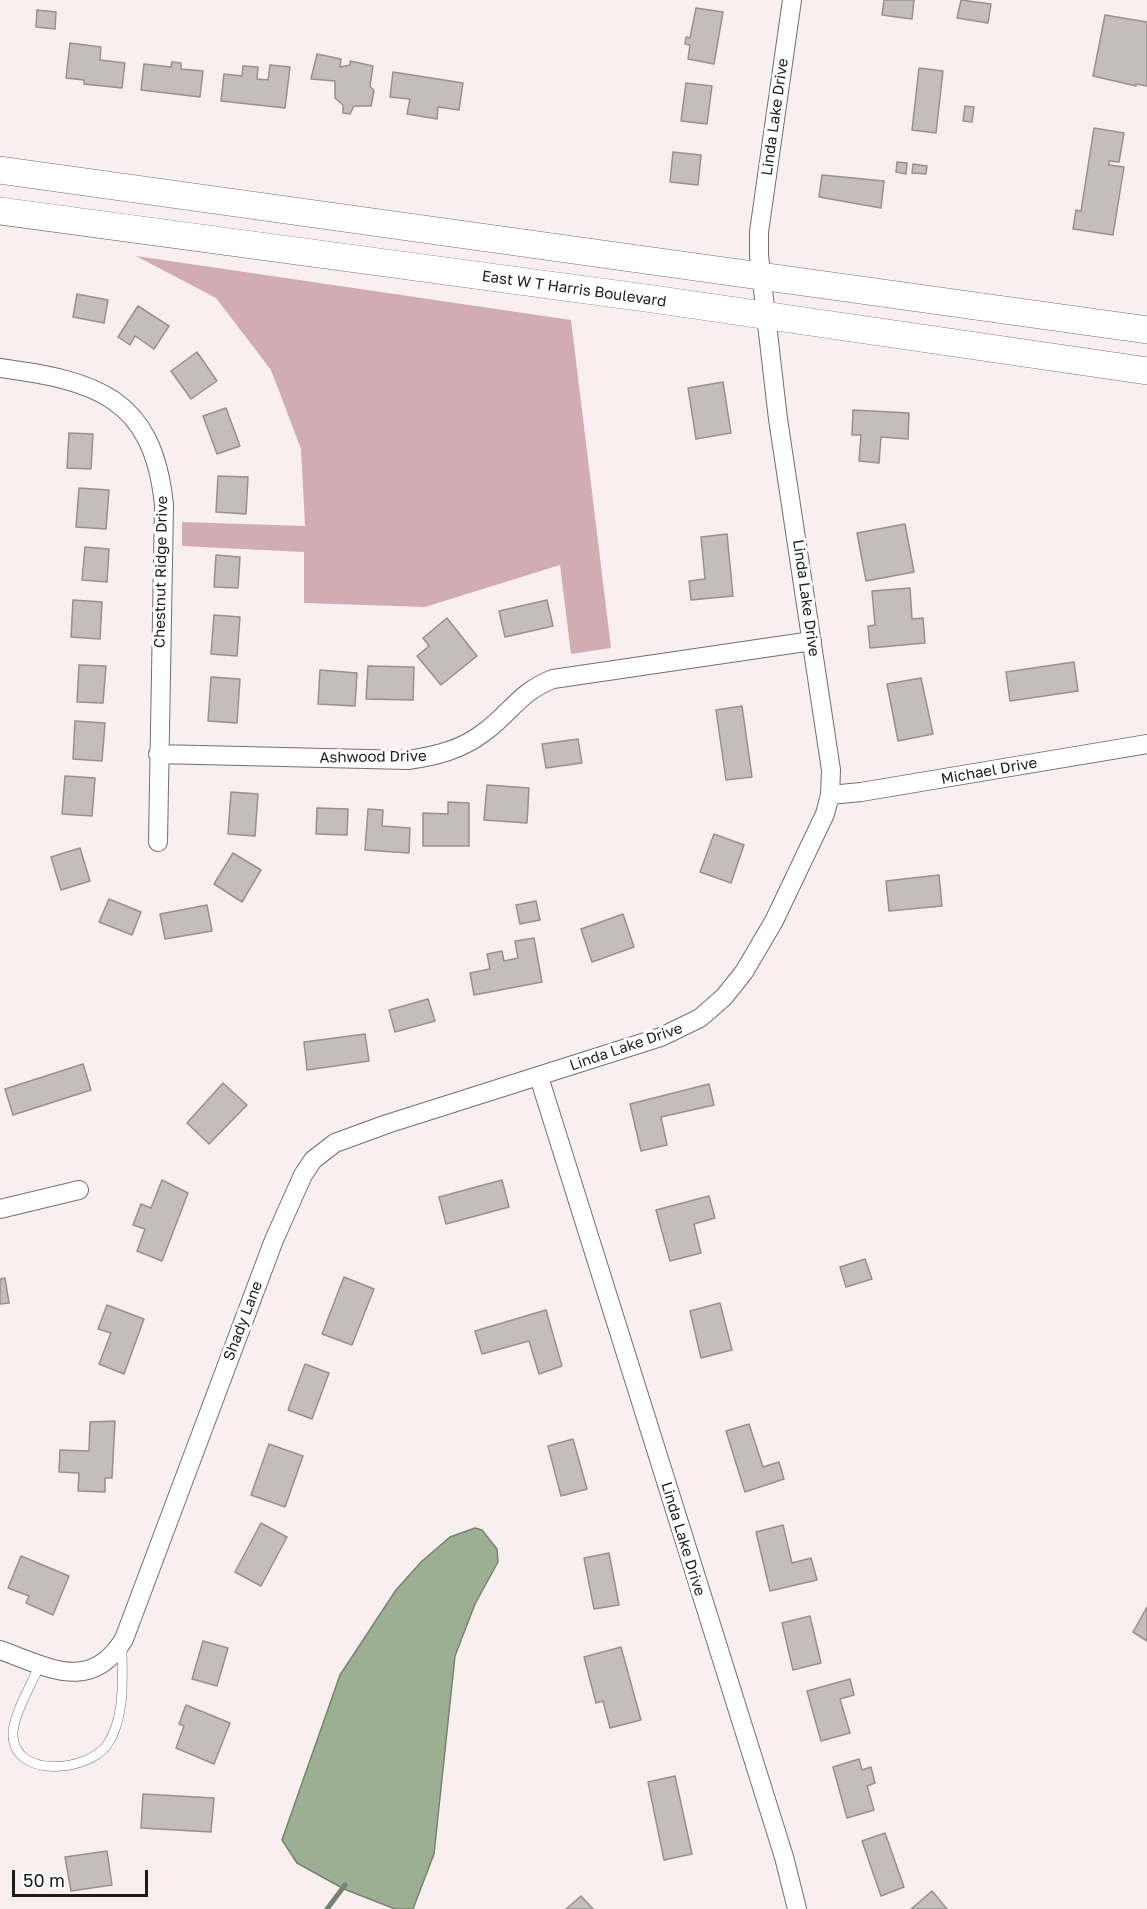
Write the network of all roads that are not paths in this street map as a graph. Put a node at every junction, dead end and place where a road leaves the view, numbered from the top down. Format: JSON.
{"nodes":[{"id":1,"x":792,"y":0,"type":"edge"},
{"id":2,"x":0,"y":170,"type":"edge"},
{"id":3,"x":0,"y":211,"type":"edge"},
{"id":4,"x":762,"y":277,"type":"junction"},
{"id":5,"x":766,"y":318,"type":"junction"},
{"id":6,"x":1146,"y":326,"type":"edge"},
{"id":7,"x":0,"y":368,"type":"edge"},
{"id":8,"x":1147,"y":371,"type":"edge"},
{"id":9,"x":812,"y":641,"type":"junction"},
{"id":10,"x":1147,"y":744,"type":"edge"},
{"id":11,"x":158,"y":754,"type":"junction"},
{"id":12,"x":830,"y":795,"type":"junction"},
{"id":13,"x":158,"y":842,"type":"dead end"},
{"id":14,"x":538,"y":1077,"type":"junction"},
{"id":15,"x":79,"y":1190,"type":"dead end"},
{"id":16,"x":0,"y":1209,"type":"edge"},
{"id":17,"x":122,"y":1643,"type":"junction"},
{"id":18,"x":0,"y":1650,"type":"edge"},
{"id":19,"x":40,"y":1664,"type":"junction"},
{"id":20,"x":797,"y":1909,"type":"edge"}],
"edges":[{"from":1,"to":4,"type":"street","name":"Linda Lake Drive"},
{"from":2,"to":4,"type":"main road"},
{"from":3,"to":5,"type":"main road","name":"East W T Harris Boulevard"},
{"from":4,"to":5,"type":"street","name":"Linda Lake Drive"},
{"from":4,"to":6,"type":"main road"},
{"from":5,"to":8,"type":"main road","name":"East W T Harris Boulevard"},
{"from":5,"to":9,"type":"street","name":"Linda Lake Drive"},
{"from":7,"to":11,"type":"street","name":"Chestnut Ridge Drive"},
{"from":9,"to":11,"type":"street","name":"Ashwood Drive"},
{"from":9,"to":12,"type":"street","name":"Linda Lake Drive"},
{"from":10,"to":12,"type":"street","name":"Michael Drive"},
{"from":11,"to":13,"type":"street","name":"Chestnut Ridge Drive"},
{"from":12,"to":14,"type":"street","name":"Linda Lake Drive"},
{"from":14,"to":17,"type":"street","name":"Shady Lane"},
{"from":14,"to":20,"type":"street","name":"Linda Lake Drive"},
{"from":15,"to":16,"type":"street"},
{"from":17,"to":19,"type":"street","name":"Shady Lane"},
{"from":17,"to":19,"type":"lane"},
{"from":18,"to":19,"type":"street"}]}
